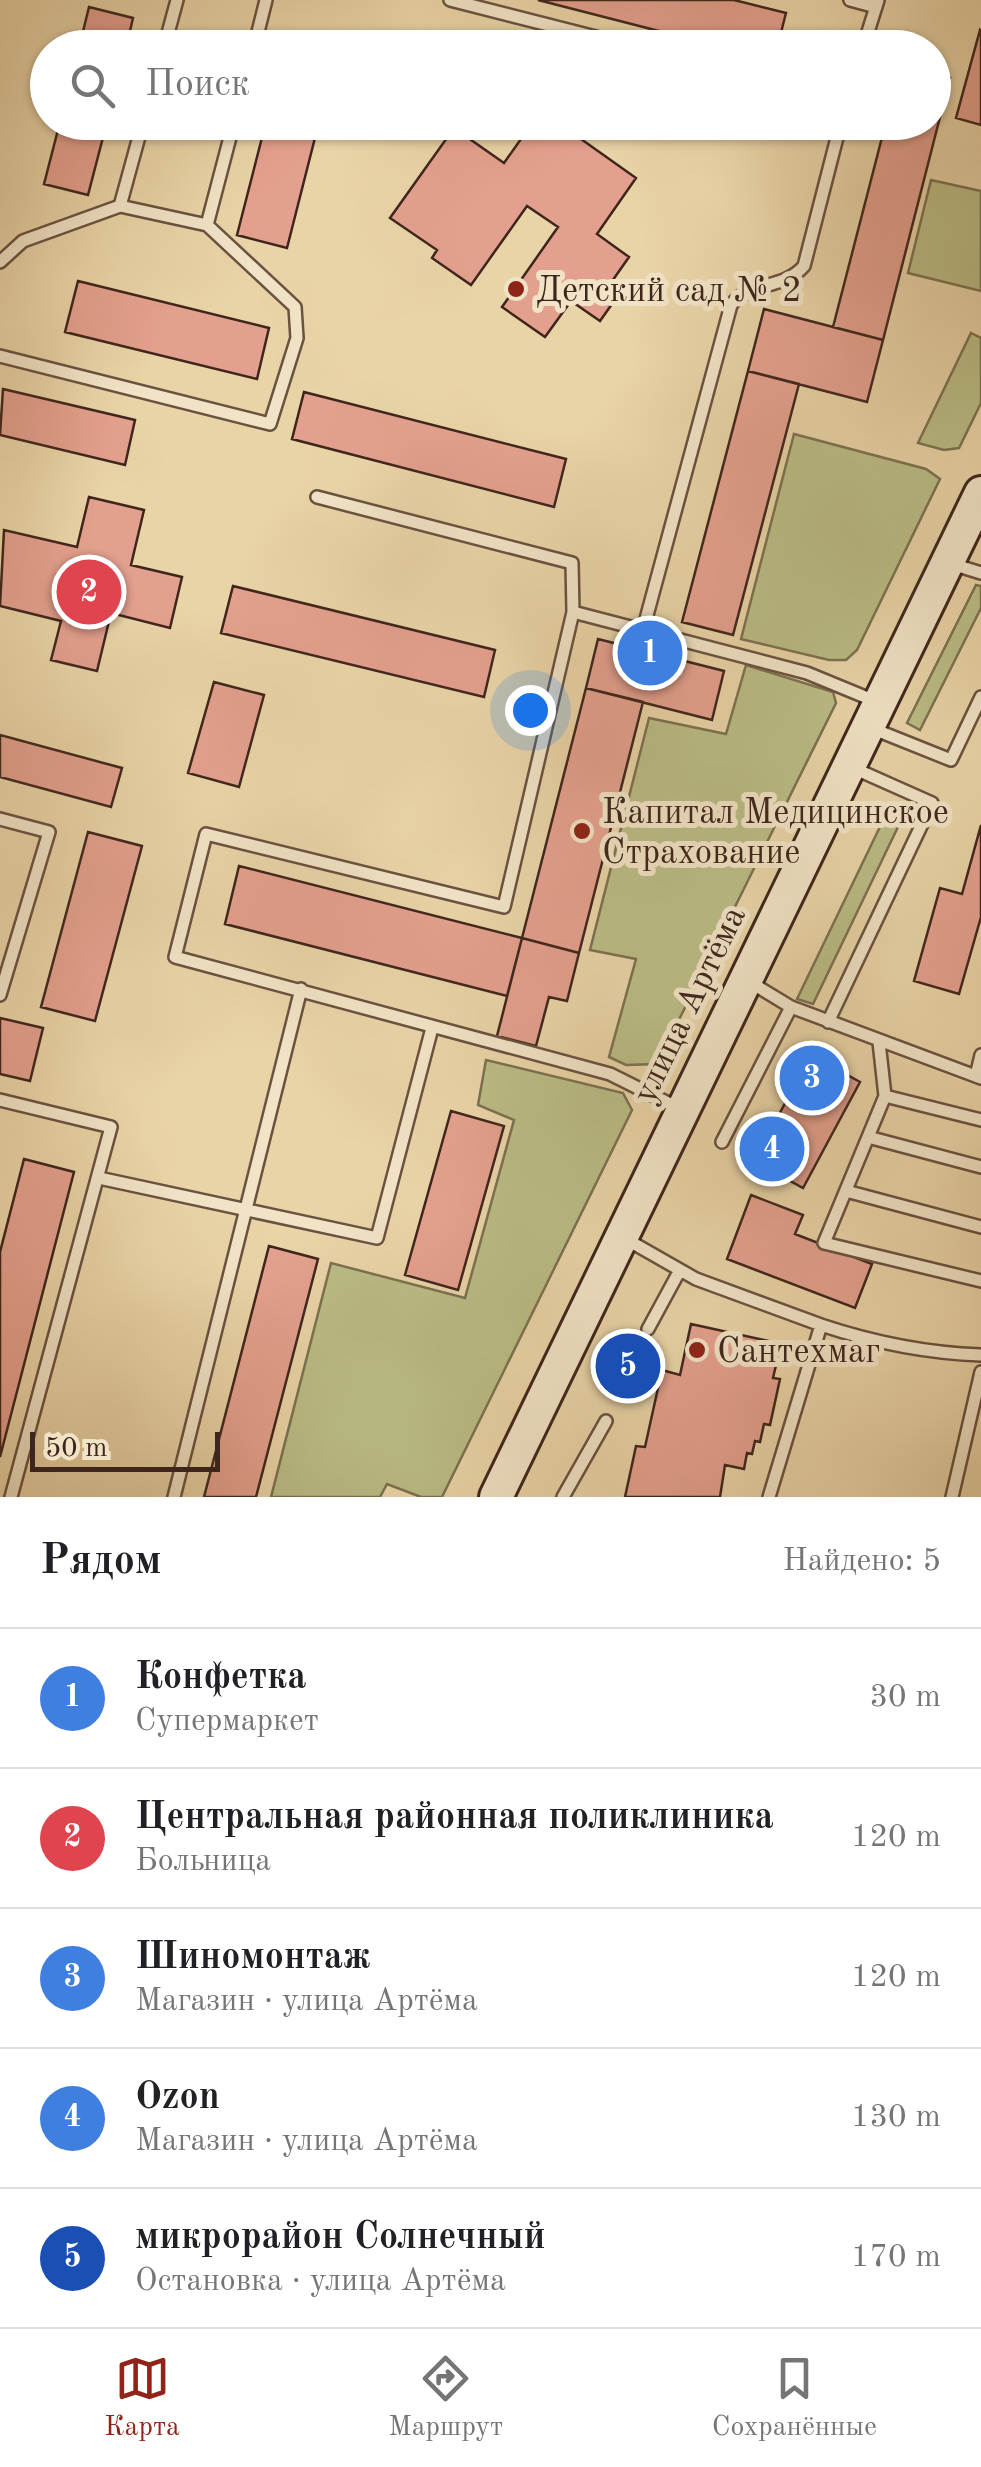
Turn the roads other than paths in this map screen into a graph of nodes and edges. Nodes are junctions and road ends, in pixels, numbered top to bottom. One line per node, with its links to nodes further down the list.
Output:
1 (176, 0): 7 (lane)
2 (266, 0): 8 (lane)
3 (450, 0): 5 (lane)
4 (850, 0): 6 (lane)
5 (464, 2): 9 (lane)
6 (877, 3): 10 (lane)
7 (168, 30)
8 (258, 30)
9 (571, 30)
10 (869, 30)
11 (138, 140): 14 (lane)
12 (229, 140): 15 (lane)
13 (836, 140): 23 (lane)
14 (120, 206): 15 (lane); 16 (lane)
15 (207, 226): 17 (lane)
16 (0, 262)
17 (0, 356)
18 (317, 497): 22 (lane)
19 (980, 497): 20 (main road, улица Артёма)
20 (946, 562): 21 (lane); 25 (main road, улица Артёма)
21 (981, 573)
22 (573, 612): 23 (lane); 29 (lane)
23 (643, 630): 25 (lane)
24 (981, 698): 25 (lane)
25 (873, 714): 26 (main road, улица Артёма)
26 (849, 766): 28 (main road, улица Артёма); 32 (lane)
27 (0, 819): 30 (lane)
28 (744, 978): 31 (lane); 39 (main road, улица Артёма)
29 (301, 989): 33 (lane); 46 (lane)
30 (0, 995)
31 (791, 1007): 32 (lane); 42 (lane)
32 (828, 1022): 34 (lane)
33 (432, 1028): 39 (lane); 46 (lane)
34 (879, 1042): 36 (lane); 37 (lane)
35 (981, 1055): 36 (lane)
36 (978, 1077)
37 (886, 1096): 40 (lane); 41 (lane)
38 (0, 1100): 44 (lane)
39 (680, 1109): 48 (main road, улица Артёма)
40 (981, 1120)
41 (868, 1138): 43 (lane); 45 (lane)
42 (722, 1142)
43 (981, 1167)
44 (99, 1178): 46 (lane); 56 (lane)
45 (846, 1191): 47 (lane); 50 (lane)
46 (245, 1210): 57 (lane)
47 (981, 1227)
48 (622, 1237): 49 (lane); 58 (main road, улица Артёма)
49 (680, 1270): 51 (lane); 52 (lane)
50 (981, 1282)
51 (821, 1326): 53 (lane); 60 (lane)
52 (648, 1329)
53 (981, 1355)
54 (981, 1372): 61 (lane)
55 (606, 1421): 59 (lane)
56 (12, 1497)
57 (174, 1497)
58 (496, 1497)
59 (562, 1497)
60 (769, 1497)
61 (952, 1497)

